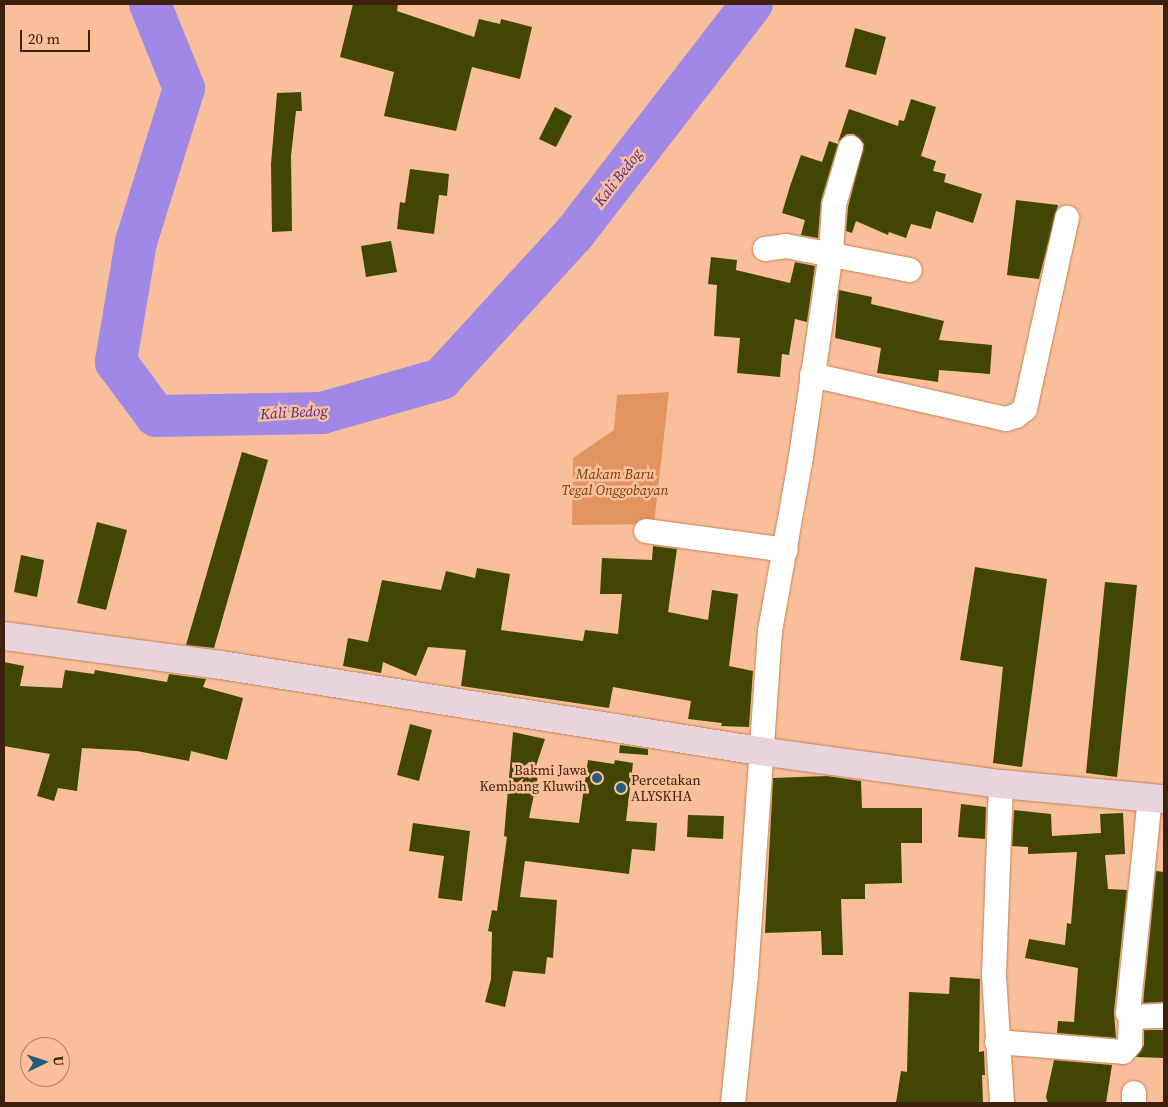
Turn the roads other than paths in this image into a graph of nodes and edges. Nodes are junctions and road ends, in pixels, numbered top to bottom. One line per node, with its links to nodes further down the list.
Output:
1 (851, 147): 4 (street)
2 (1067, 218): 6 (street)
3 (765, 249): 4 (street)
4 (831, 253): 5 (street); 6 (street)
5 (910, 270)
6 (812, 375): 8 (street)
7 (646, 531): 8 (street)
8 (786, 550): 10 (street)
9 (4, 636): 10 (street)
10 (759, 751): 11 (street); 16 (street)
11 (1001, 784): 12 (street); 15 (street)
12 (1157, 798): 14 (street)
13 (1164, 1016): 14 (street)
14 (1132, 1017): 15 (street)
15 (998, 1042): 17 (street)
16 (733, 1103)
17 (1002, 1103)

